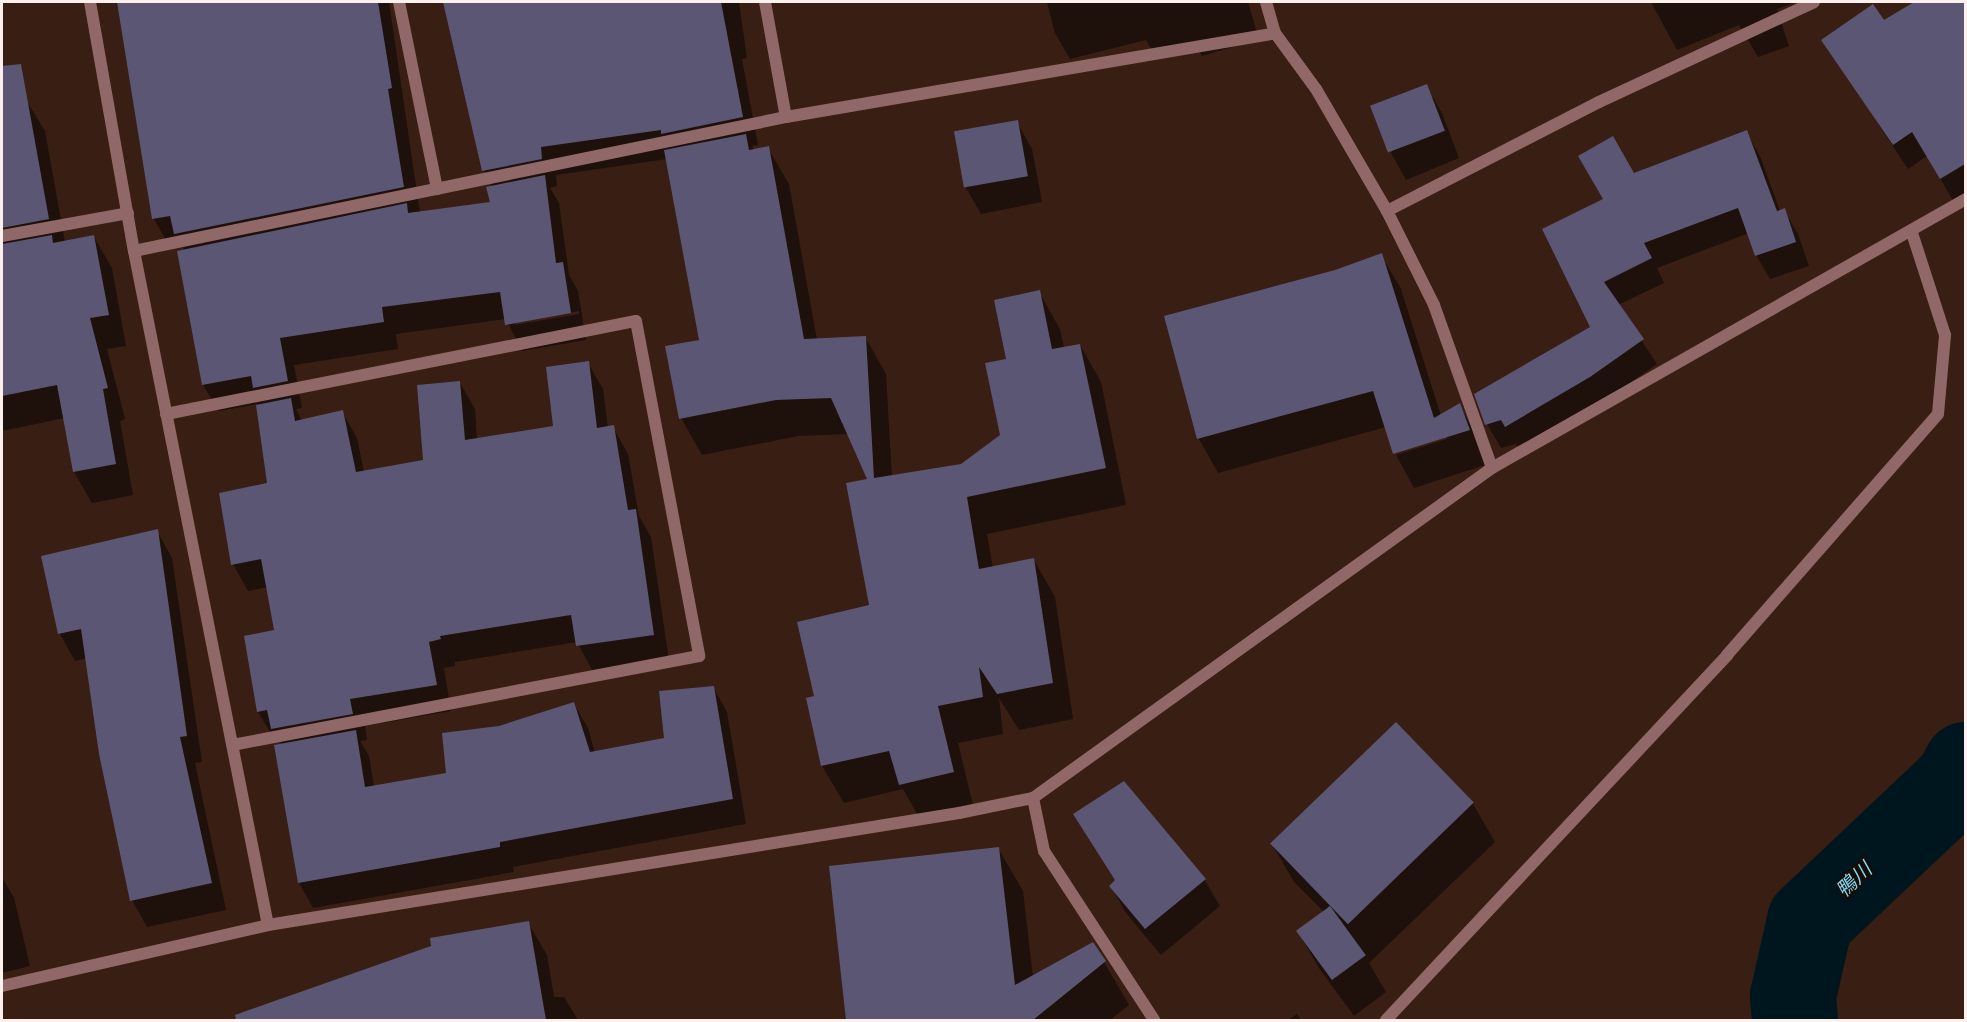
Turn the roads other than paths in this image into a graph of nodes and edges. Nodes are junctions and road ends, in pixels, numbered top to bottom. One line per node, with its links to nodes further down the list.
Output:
1 (90, 2): 11 (street)
2 (399, 2): 8 (street)
3 (765, 2): 7 (street)
4 (1266, 2): 6 (street)
5 (1814, 2): 10 (street)
6 (1275, 33): 7 (street); 10 (street)
7 (786, 117): 8 (street)
8 (437, 189): 14 (street)
9 (1965, 199): 12 (street)
10 (1388, 211): 16 (street)
11 (128, 213): 13 (street); 14 (street)
12 (1911, 230): 16 (street); 22 (street)
13 (2, 236)
14 (134, 251): 15 (street)
15 (166, 414): 17 (street); 17 (street)
16 (1492, 468): 18 (street)
17 (232, 745): 19 (street)
18 (1033, 798): 19 (street); 21 (street)
19 (268, 925): 20 (street)
20 (2, 986)
21 (1154, 1020)
22 (1386, 1020)

